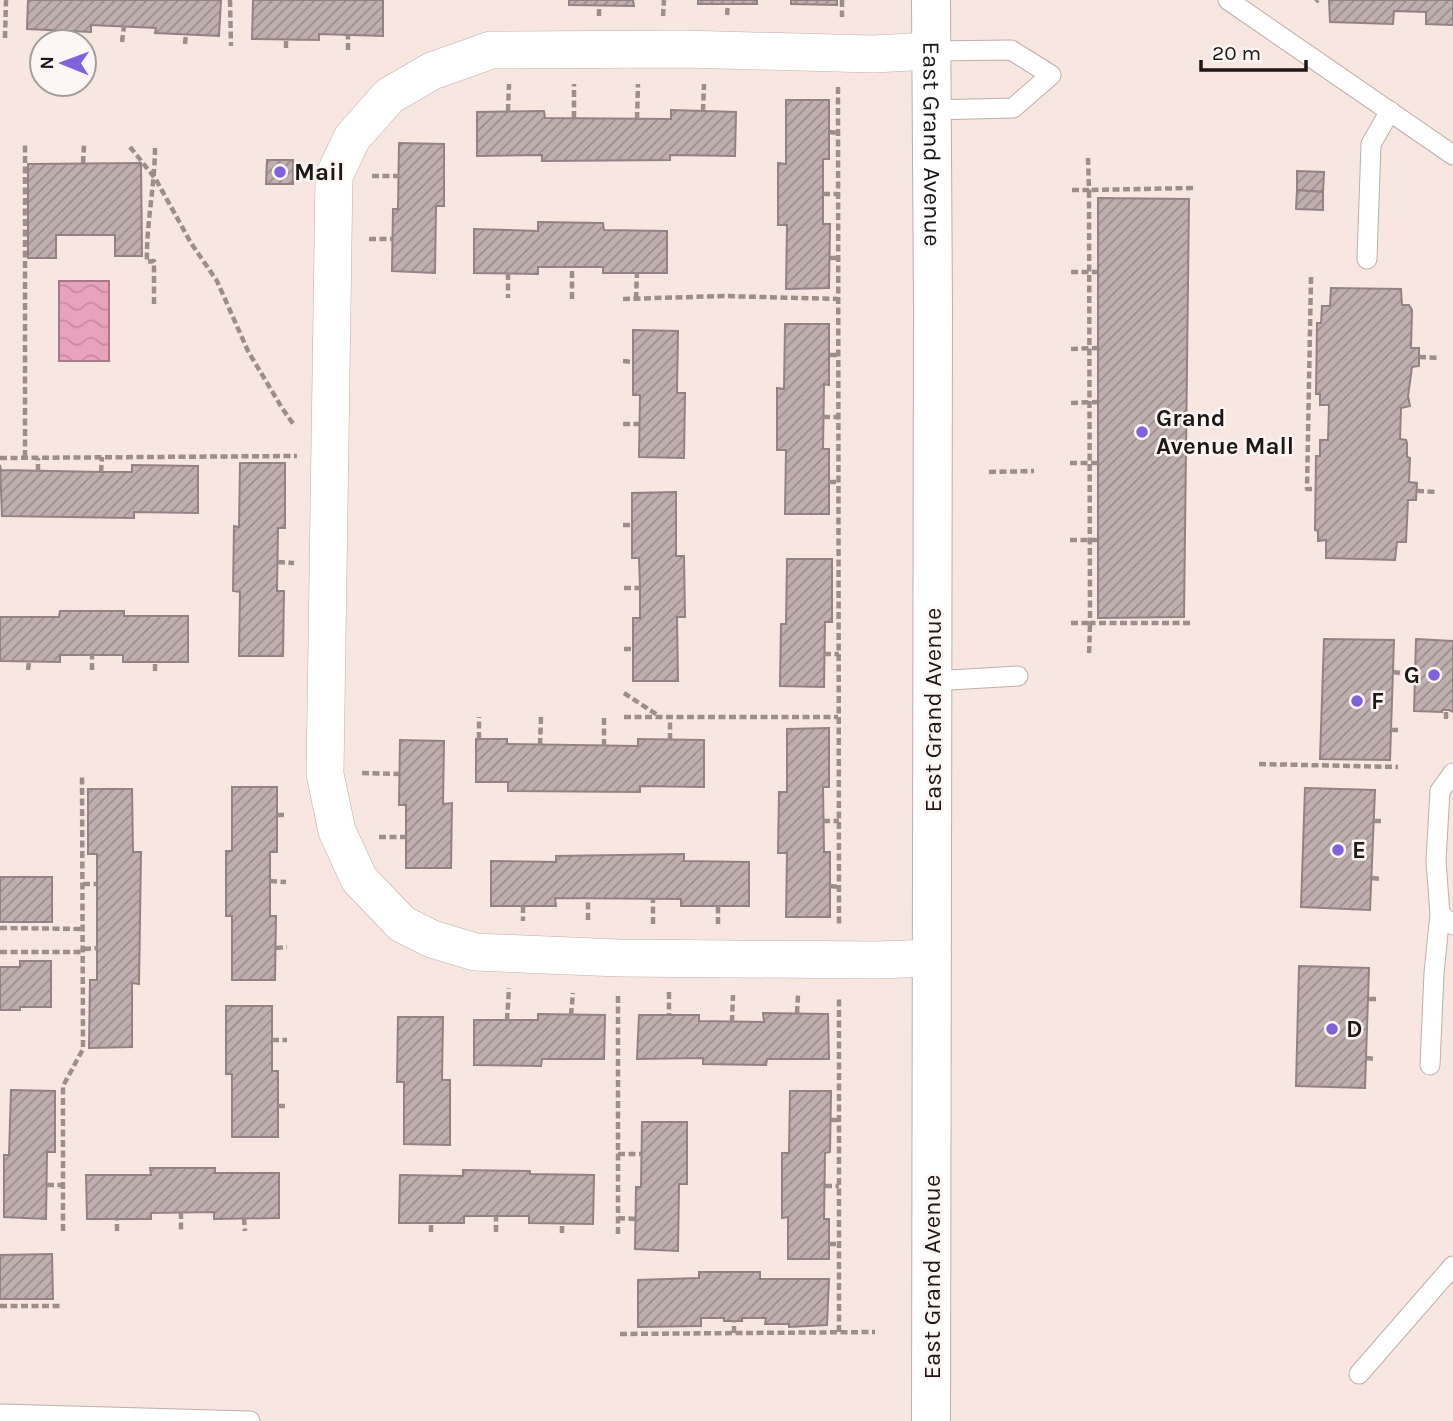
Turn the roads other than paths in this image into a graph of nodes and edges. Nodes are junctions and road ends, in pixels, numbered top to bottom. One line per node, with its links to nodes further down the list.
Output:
1 (931, 0): 3 (street, East Grand Avenue)
2 (1228, 0): 5 (lane)
3 (931, 51): 4 (street, East Grand Avenue); 4 (lane); 12 (street)
4 (932, 110): 9 (street, East Grand Avenue)
5 (1390, 111): 6 (lane); 7 (lane)
6 (1453, 155)
7 (1367, 259)
8 (1018, 676): 9 (lane)
9 (933, 681): 12 (street, East Grand Avenue)
10 (1453, 773): 11 (lane)
11 (1446, 920): 13 (lane)
12 (932, 958): 18 (street, East Grand Avenue)
13 (1430, 1066)
14 (1453, 1266): 15 (lane)
15 (1359, 1374)
16 (0, 1414): 17 (lane)
17 (250, 1421)
18 (931, 1421)

